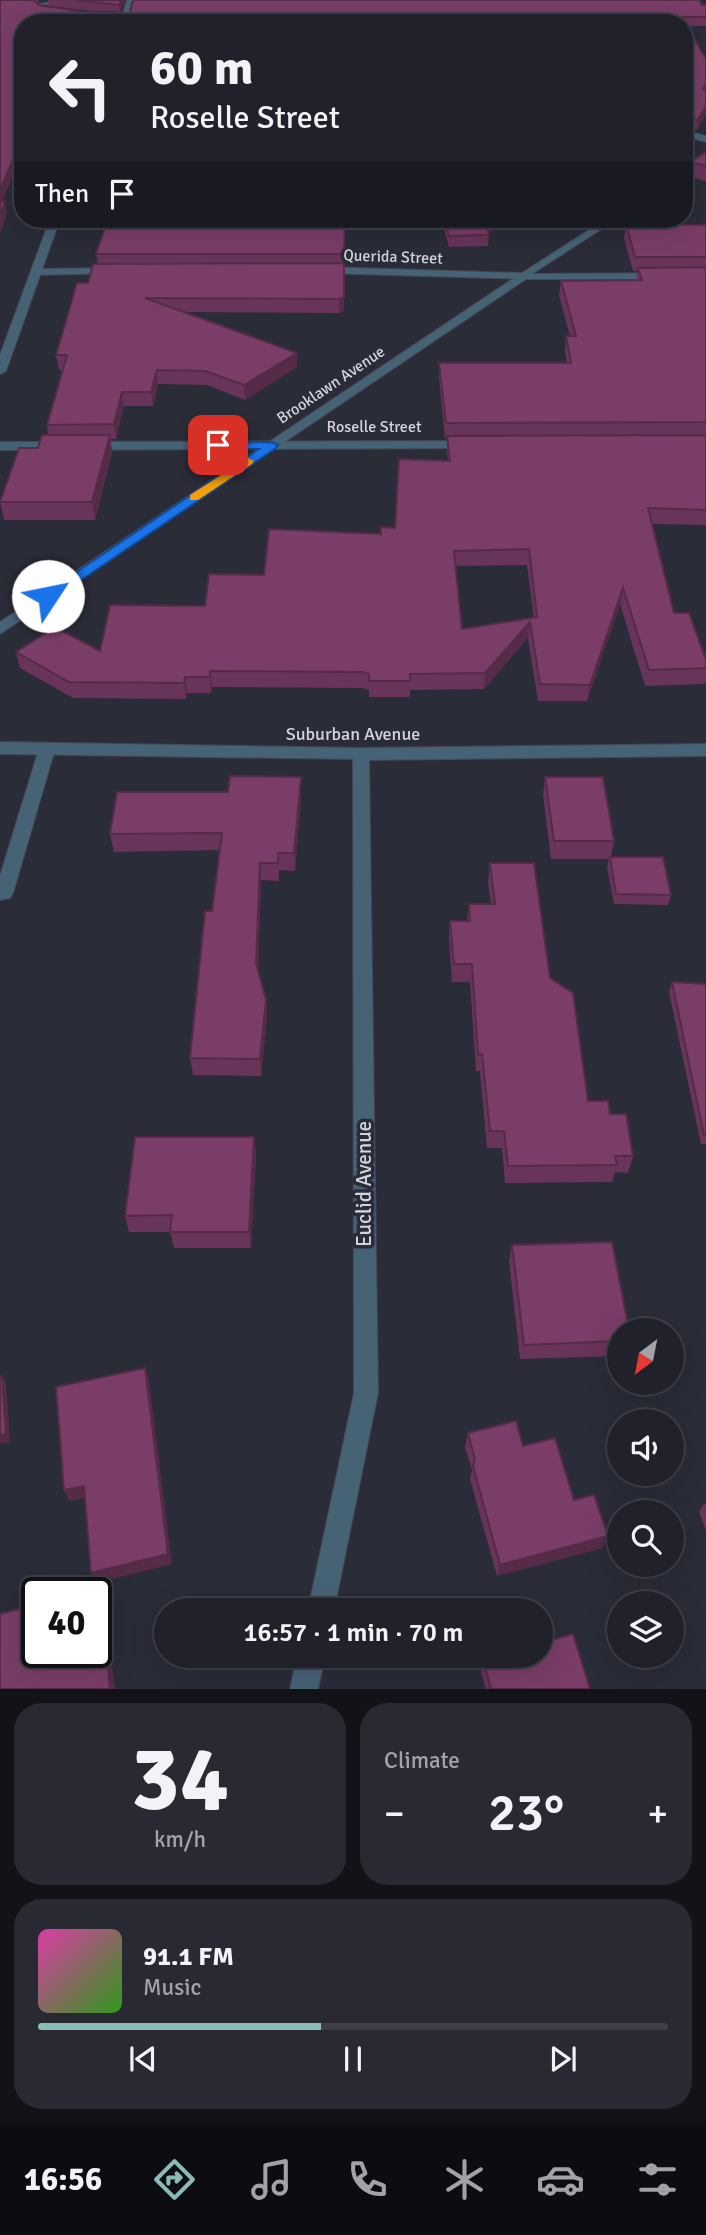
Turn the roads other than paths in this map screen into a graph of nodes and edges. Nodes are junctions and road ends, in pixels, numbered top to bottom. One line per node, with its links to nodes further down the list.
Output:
1 (44, 2): 3 (street); 5 (street)
2 (130, 3): 4 (street)
3 (55, 4)
4 (118, 6)
5 (62, 13)
6 (52, 228): 10 (street)
7 (598, 228): 11 (street, Brooklawn Avenue)
8 (306, 270): 11 (street, Querida Street)
9 (131, 271): 10 (street)
10 (36, 272): 13 (street)
11 (524, 276): 12 (street, Querida Street); 15 (street, Brooklawn Avenue)
12 (706, 276)
13 (0, 371)
14 (489, 444): 15 (street, Roselle Street)
15 (272, 445): 16 (street, Roselle Street); 17 (street, Brooklawn Avenue)
16 (0, 446)
17 (0, 628)
18 (0, 748): 19 (street, Suburban Avenue)
19 (47, 749): 21 (street, Suburban Avenue); 22 (street)
20 (706, 750): 21 (street, Suburban Avenue)
21 (361, 754): 23 (street, Euclid Avenue)
22 (0, 893)
23 (324, 1598)
24 (308, 1668): 25 (street)
25 (304, 1689)

